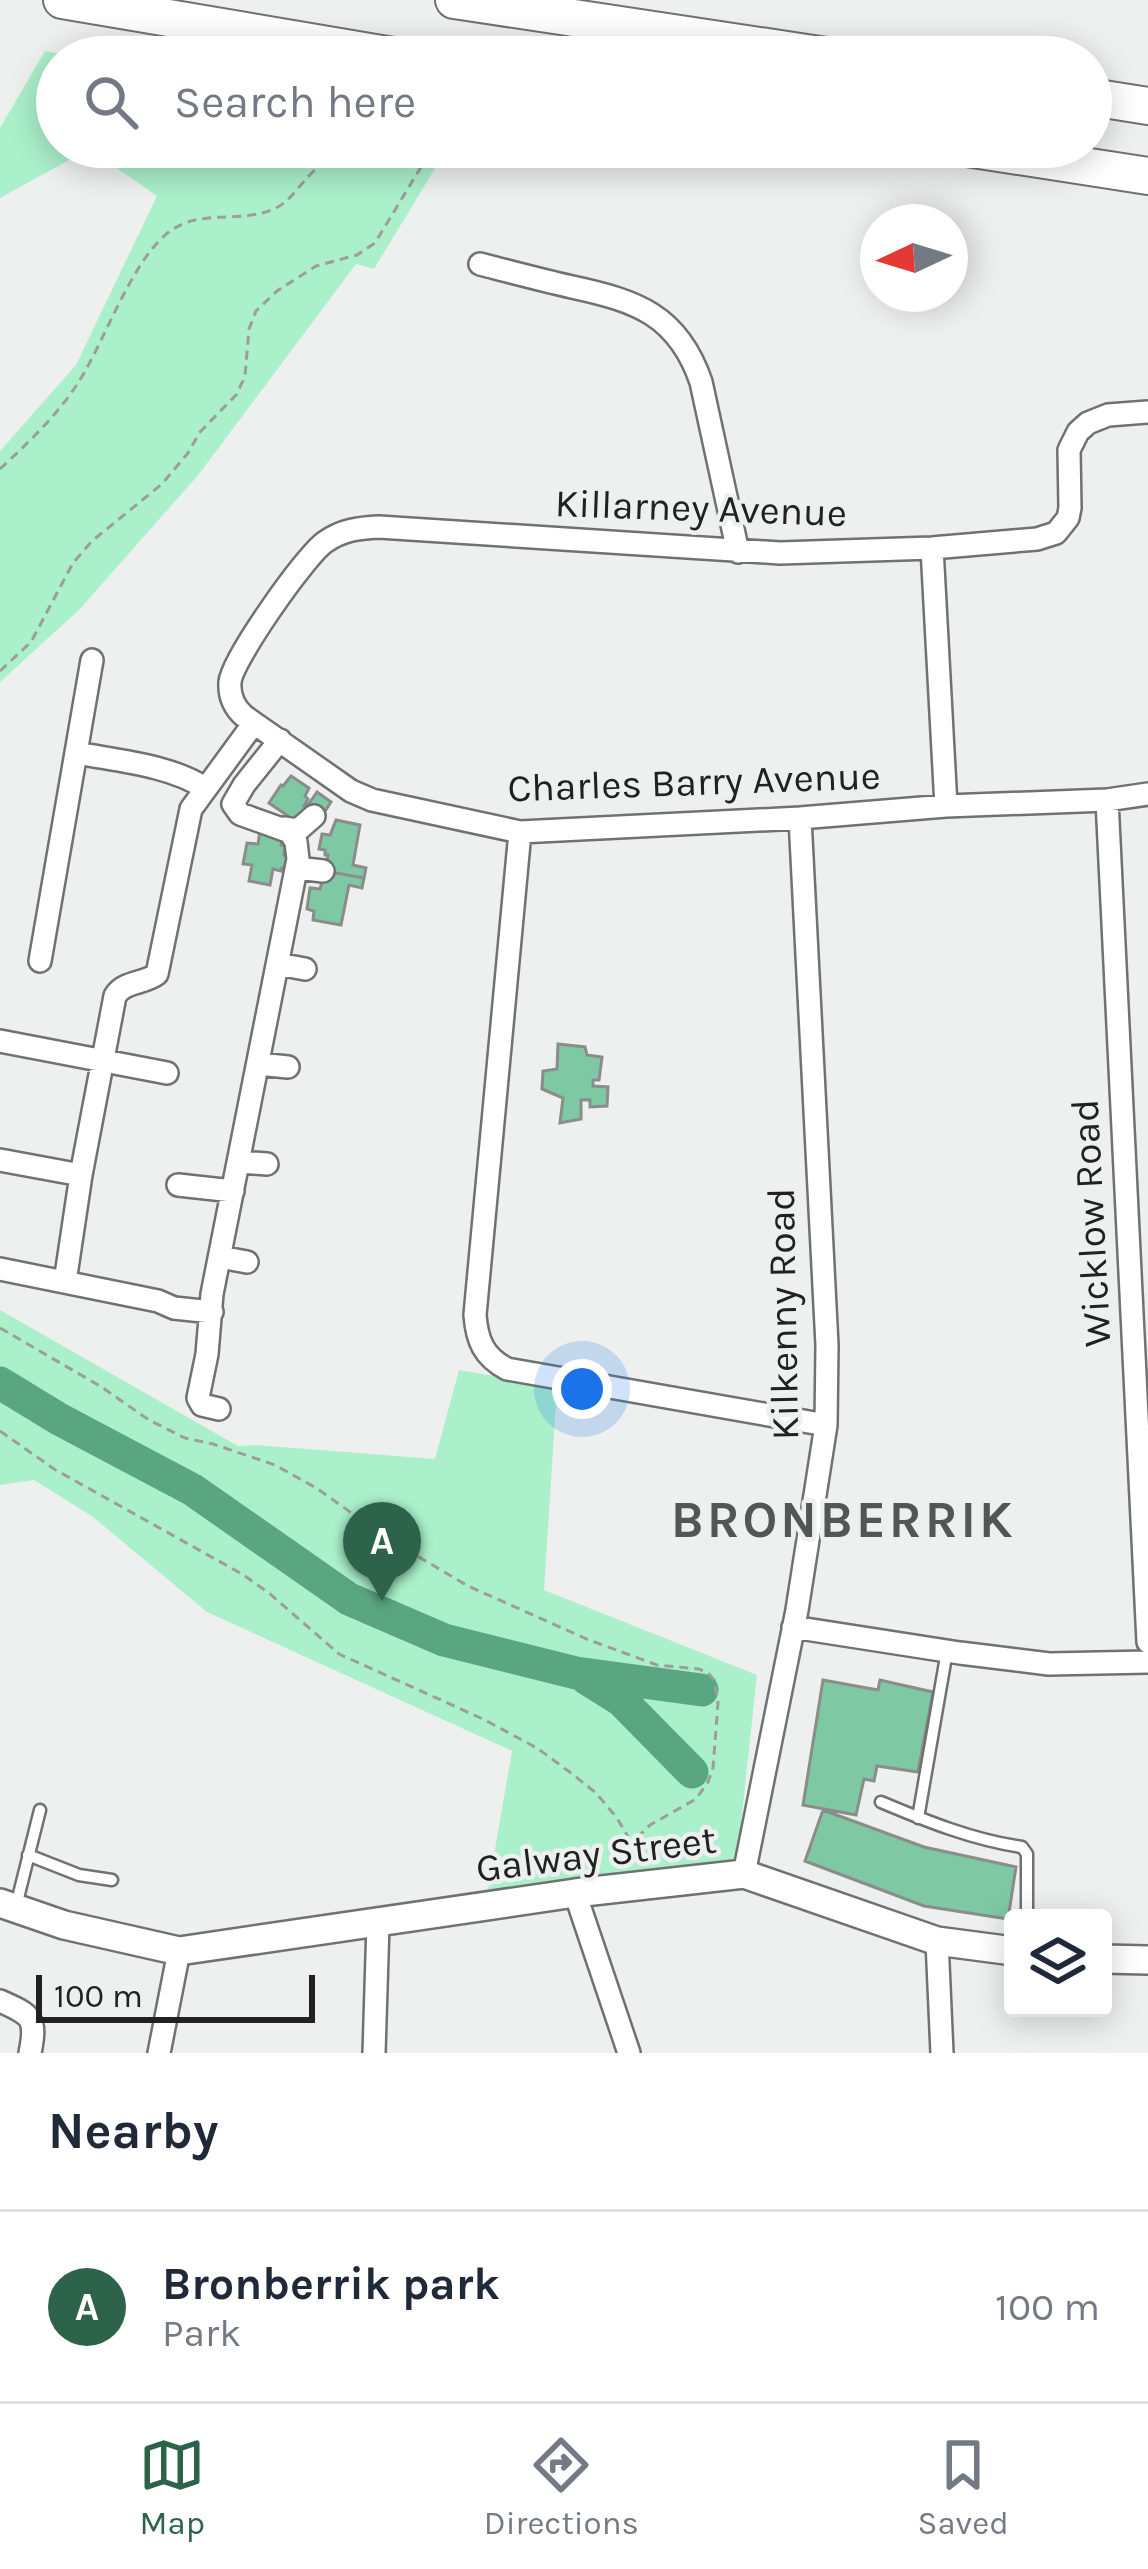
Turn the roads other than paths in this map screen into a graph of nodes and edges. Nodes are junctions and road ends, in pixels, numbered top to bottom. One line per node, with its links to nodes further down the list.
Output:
1 (62, 0): 3 (highway)
2 (454, 0): 4 (highway)
3 (269, 36)
4 (693, 36)
5 (1112, 100): 6 (highway)
6 (1148, 106)
7 (1096, 168): 8 (highway)
8 (1148, 176)
9 (480, 264): 12 (street)
10 (1148, 412): 11 (street, Killarney Avenue)
11 (932, 548): 12 (street, Killarney Avenue); 20 (street)
12 (738, 552): 14 (street, Killarney Avenue)
13 (92, 660): 16 (street)
14 (254, 723): 15 (street, Charles Barry Avenue); 18 (street)
15 (280, 740): 18 (street); 24 (street, Charles Barry Avenue)
16 (77, 753): 18 (street); 27 (street)
17 (1148, 794): 19 (street, Charles Barry Avenue)
18 (214, 799): 23 (street); 31 (street)
19 (1107, 800): 20 (street, Charles Barry Avenue); 48 (street, Wicklow Road)
20 (946, 806): 22 (street, Charles Barry Avenue)
21 (314, 816): 23 (street)
22 (800, 818): 24 (street, Charles Barry Avenue); 46 (street, Kilkenny Road)
23 (284, 828): 25 (street)
24 (520, 832): 46 (street)
25 (297, 868): 26 (street); 28 (street)
26 (323, 871)
27 (40, 961)
28 (278, 964): 29 (street); 34 (street)
29 (305, 969)
30 (0, 1041): 31 (street)
31 (102, 1060): 33 (street); 37 (street)
32 (288, 1067): 34 (street)
33 (166, 1073)
34 (249, 1077): 38 (street)
35 (0, 1160): 37 (street)
36 (267, 1164): 38 (street)
37 (81, 1175): 43 (street)
38 (232, 1175): 39 (street); 40 (street)
39 (178, 1185)
40 (220, 1257): 41 (street); 44 (street)
41 (247, 1262)
42 (0, 1270): 43 (street)
43 (65, 1282): 44 (street)
44 (206, 1300): 45 (street)
45 (219, 1409)
46 (826, 1425): 47 (street, Kilkenny Road)
47 (793, 1627): 49 (street); 55 (street, Kilkenny Road)
48 (1148, 1642)
49 (947, 1651): 50 (street); 53 (lane)
50 (1148, 1662)
51 (881, 1802): 53 (lane)
52 (40, 1810): 54 (lane)
53 (918, 1818): 59 (lane)
54 (28, 1855): 56 (lane); 58 (lane)
55 (744, 1874): 57 (street, Galway Street); 61 (street, Galway Street)
56 (112, 1880)
57 (575, 1894): 60 (street, Galway Street); 70 (street)
58 (8, 1906): 62 (street)
59 (1027, 1909)
60 (378, 1924): 62 (street, Galway Street); 69 (street)
61 (937, 1941): 63 (street, Galway Street); 71 (street)
62 (179, 1951): 68 (street)
63 (1004, 1951)
64 (1112, 1958): 65 (street)
65 (1148, 1960)
66 (0, 2001): 67 (street)
67 (30, 2053)
68 (159, 2053)
69 (374, 2053)
70 (629, 2053)
71 (942, 2053)

